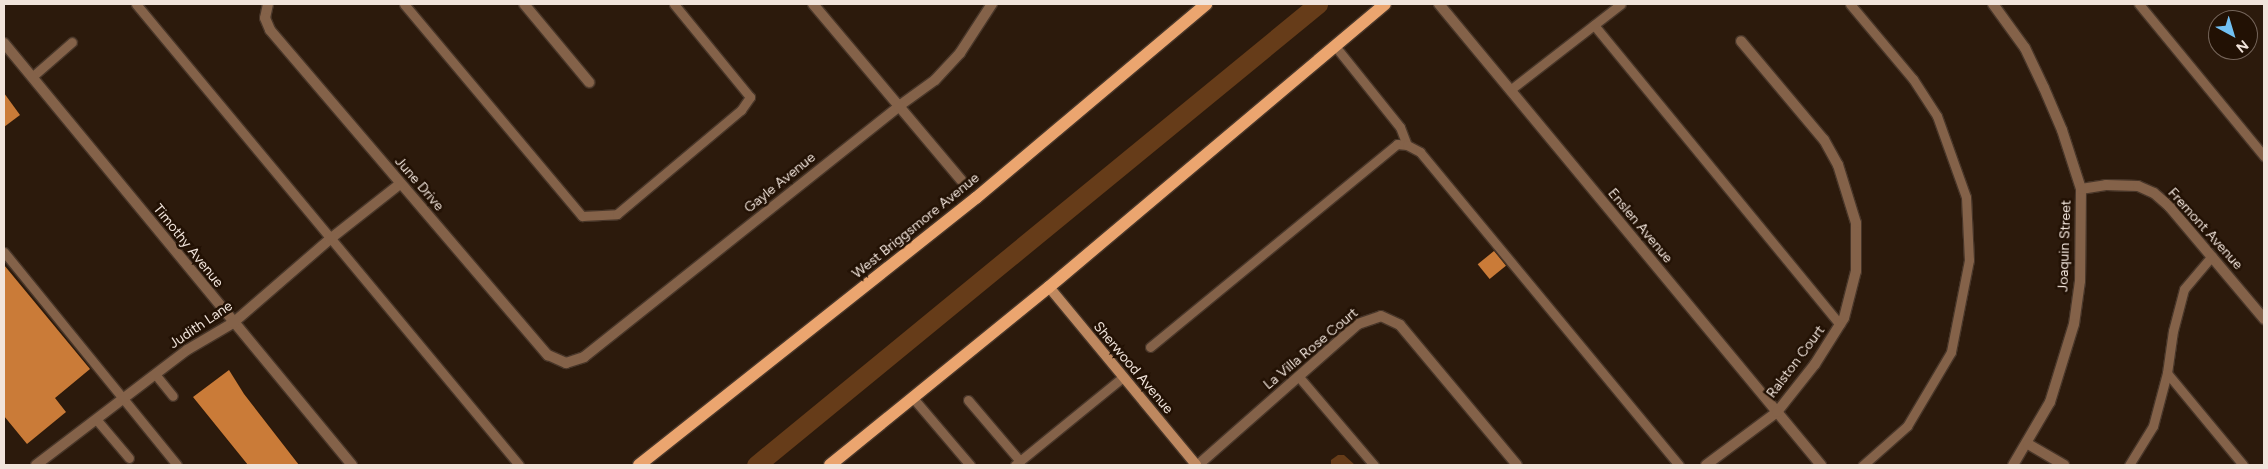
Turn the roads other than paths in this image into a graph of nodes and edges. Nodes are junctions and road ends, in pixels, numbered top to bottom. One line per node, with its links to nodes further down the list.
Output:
1 (136, 4): 29 (lane)
2 (404, 4): 4 (lane)
3 (524, 4): 21 (street)
4 (674, 4)
5 (813, 4): 23 (street)
6 (992, 4): 23 (street, Gayle Avenue)
7 (1206, 4): 55 (main road, West Briggsmore Avenue)
8 (1385, 4): 19 (main road)
9 (1439, 4): 22 (street, Enslen Avenue)
10 (1621, 4): 15 (lane)
11 (1850, 4): 64 (lane)
12 (1993, 4): 28 (street, Joaquin Street)
13 (2139, 4): 25 (lane)
14 (266, 8): 27 (street, June Drive)
15 (1594, 25): 22 (lane); 35 (lane)
16 (1741, 41): 35 (street, Ralston Court)
17 (72, 42): 20 (lane)
18 (4, 43): 20 (street, Timothy Avenue)
19 (1335, 46): 24 (lane); 32 (main road)
20 (32, 77): 34 (street, Timothy Avenue)
21 (590, 82)
22 (1510, 90): 46 (street, Enslen Avenue)
23 (899, 106): 26 (street); 37 (street, Gayle Avenue)
24 (1407, 145): 36 (lane); 61 (lane)
25 (2264, 156)
26 (961, 180)
27 (400, 184): 29 (street, Judith Lane); 37 (street, June Drive)
28 (2080, 190): 31 (street, Fremont Avenue); 48 (street, Joaquin Street)
29 (330, 239): 34 (street, Judith Lane); 54 (lane)
30 (4, 252): 43 (lane)
31 (2212, 256): 33 (street, Fremont Avenue); 38 (lane)
32 (1049, 287): 40 (street, Sherwood Avenue); 44 (main road)
33 (2264, 319)
34 (233, 322): 39 (street, Judith Lane); 53 (street, Timothy Avenue)
35 (1840, 324): 46 (street, Ralston Court)
36 (1150, 347)
37 (566, 363)
38 (2167, 373): 67 (lane); 68 (lane)
39 (155, 374): 42 (lane); 43 (street, Judith Lane)
40 (1124, 377): 50 (lane); 58 (street, Sherwood Avenue)
41 (1299, 377): 58 (street, La Villa Rose Court); 59 (lane); 60 (street, La Villa Rose Court)
42 (173, 396)
43 (124, 398): 47 (street, Judith Lane); 52 (lane)
44 (913, 398): 56 (main road); 57 (lane)
45 (968, 400): 50 (lane)
46 (1776, 412): 62 (street, Ralston Court); 63 (street, Enslen Avenue)
47 (96, 419): 49 (lane); 51 (street, Judith Lane)
48 (2028, 444): 65 (street, Joaquin Street); 66 (street)
49 (129, 458)
50 (1017, 463)
51 (36, 465)
52 (177, 465)
53 (352, 465)
54 (519, 465)
55 (639, 465)
56 (830, 465)
57 (970, 465)
58 (1197, 465)
59 (1374, 465)
60 (1517, 465)
61 (1679, 465)
62 (1706, 465)
63 (1821, 465)
64 (1863, 465)
65 (2013, 465)
66 (2064, 465)
67 (2129, 465)
68 (2243, 465)

